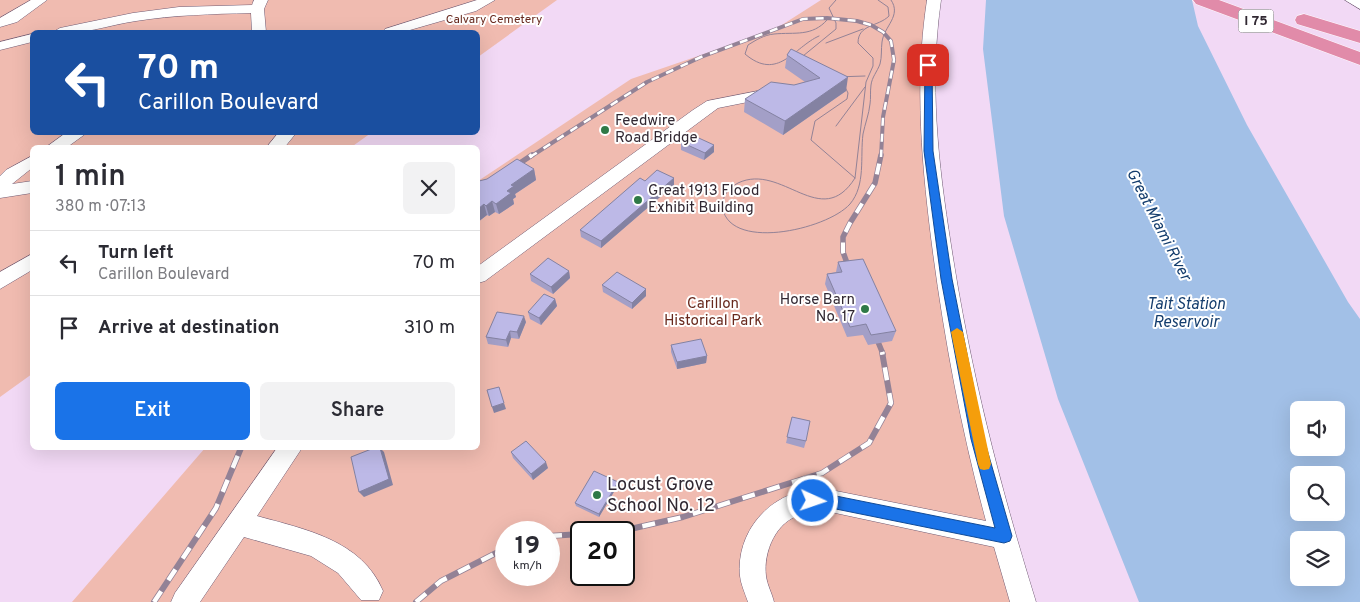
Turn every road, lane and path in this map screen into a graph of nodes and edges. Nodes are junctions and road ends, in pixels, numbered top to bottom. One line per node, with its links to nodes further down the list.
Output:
1 (40, 0): 9 (street)
2 (488, 0): 12 (street)
3 (934, 0): 35 (street)
4 (1202, 0): 13 (highway, I 75)
5 (1233, 0): 13 (highway, I 75)
6 (1352, 0): 8 (street)
7 (259, 4): 10 (street); 11 (street)
8 (1360, 5)
9 (4, 18): 14 (street)
10 (71, 30)
11 (259, 30)
12 (397, 30)
13 (1308, 30): 15 (highway); 18 (highway, I 75); 19 (highway, I 75)
14 (0, 34)
15 (1360, 37)
16 (30, 38): 17 (street)
17 (0, 46)
18 (1360, 46)
19 (1360, 59)
20 (758, 96): 31 (street)
21 (75, 135): 23 (street)
22 (286, 135): 24 (street)
23 (58, 145)
24 (277, 145)
25 (30, 162): 26 (street)
26 (6, 171): 27 (street)
27 (0, 187)
28 (30, 188): 29 (street)
29 (0, 192)
30 (30, 262): 32 (street)
31 (480, 275)
32 (0, 282)
33 (289, 450): 34 (street)
34 (238, 523): 36 (street); 37 (street)
35 (1004, 536): 38 (street); 39 (street)
36 (370, 591)
37 (184, 602)
38 (761, 602)
39 (1023, 602)

